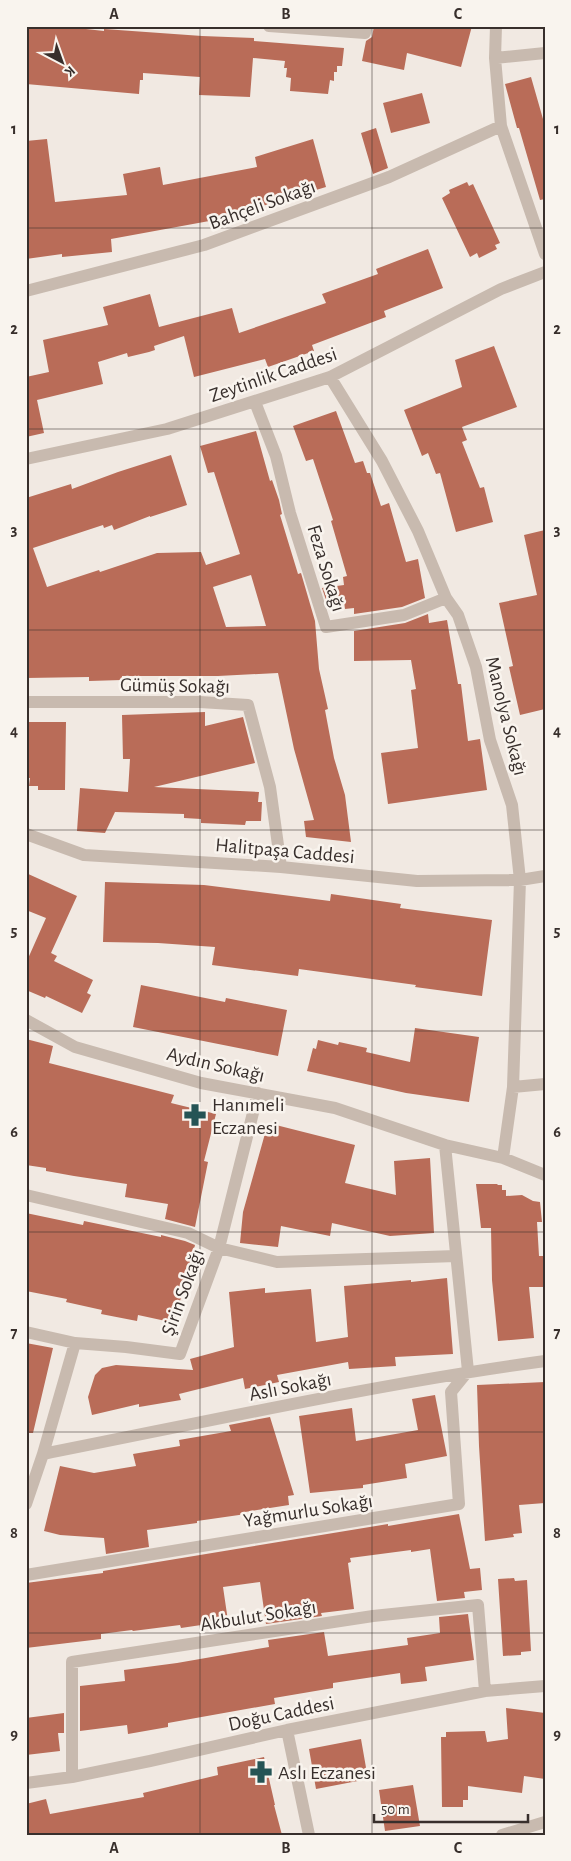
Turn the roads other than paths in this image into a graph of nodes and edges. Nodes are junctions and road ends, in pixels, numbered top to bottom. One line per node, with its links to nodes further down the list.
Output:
1 (269, 26): 2 (street)
2 (366, 26)
3 (496, 26): 5 (street)
4 (545, 53): 5 (street)
5 (495, 58): 6 (street)
6 (501, 126): 7 (street); 9 (street, Bahçeli Sokağı)
7 (545, 254)
8 (545, 272): 10 (street, Zeytinlik Caddesi)
9 (26, 291)
10 (330, 377): 11 (street, Zeytinlik Caddesi); 13 (street, Manolya Sokağı)
11 (255, 402): 12 (street, Zeytinlik Caddesi); 13 (street, Feza Sokağı)
12 (26, 460)
13 (446, 598): 18 (street, Manolya Sokağı)
14 (26, 702): 16 (street, Gümüş Sokağı)
15 (26, 834): 16 (street, Halitpaşa Caddesi)
16 (281, 867): 18 (street, Halitpaşa Caddesi)
17 (545, 876): 18 (street, Halitpaşa Caddesi)
18 (520, 880): 21 (street, Manolya Sokağı)
19 (26, 1020): 22 (street, Aydın Sokağı)
20 (545, 1084): 21 (street)
21 (513, 1087): 24 (street, Manolya Sokağı)
22 (258, 1094): 23 (street, Aydın Sokağı); 27 (street, Şirin Sokağı)
23 (445, 1145): 24 (street, Aydın Sokağı); 28 (street)
24 (503, 1158): 25 (street, Aydın Sokağı)
25 (545, 1175)
26 (26, 1195): 27 (street)
27 (219, 1248): 28 (street); 30 (street, Şirin Sokağı)
28 (456, 1256): 32 (street)
29 (26, 1332): 30 (street, Şirin Sokağı)
30 (76, 1343): 33 (street)
31 (545, 1361): 32 (street, Aslı Sokağı)
32 (468, 1372): 33 (street, Aslı Sokağı); 35 (street, Yağmurlu Sokağı)
33 (43, 1454): 34 (street)
34 (26, 1504)
35 (26, 1575)
36 (545, 1686): 37 (street, Doğu Caddesi)
37 (485, 1691): 38 (street, Doğu Caddesi); 39 (street, Akbulut Sokağı)
38 (287, 1730): 39 (street, Doğu Caddesi); 43 (street)
39 (72, 1776): 40 (street, Doğu Caddesi)
40 (26, 1783)
41 (545, 1822): 42 (street)
42 (528, 1830): 44 (street)
43 (309, 1835)
44 (502, 1835)

